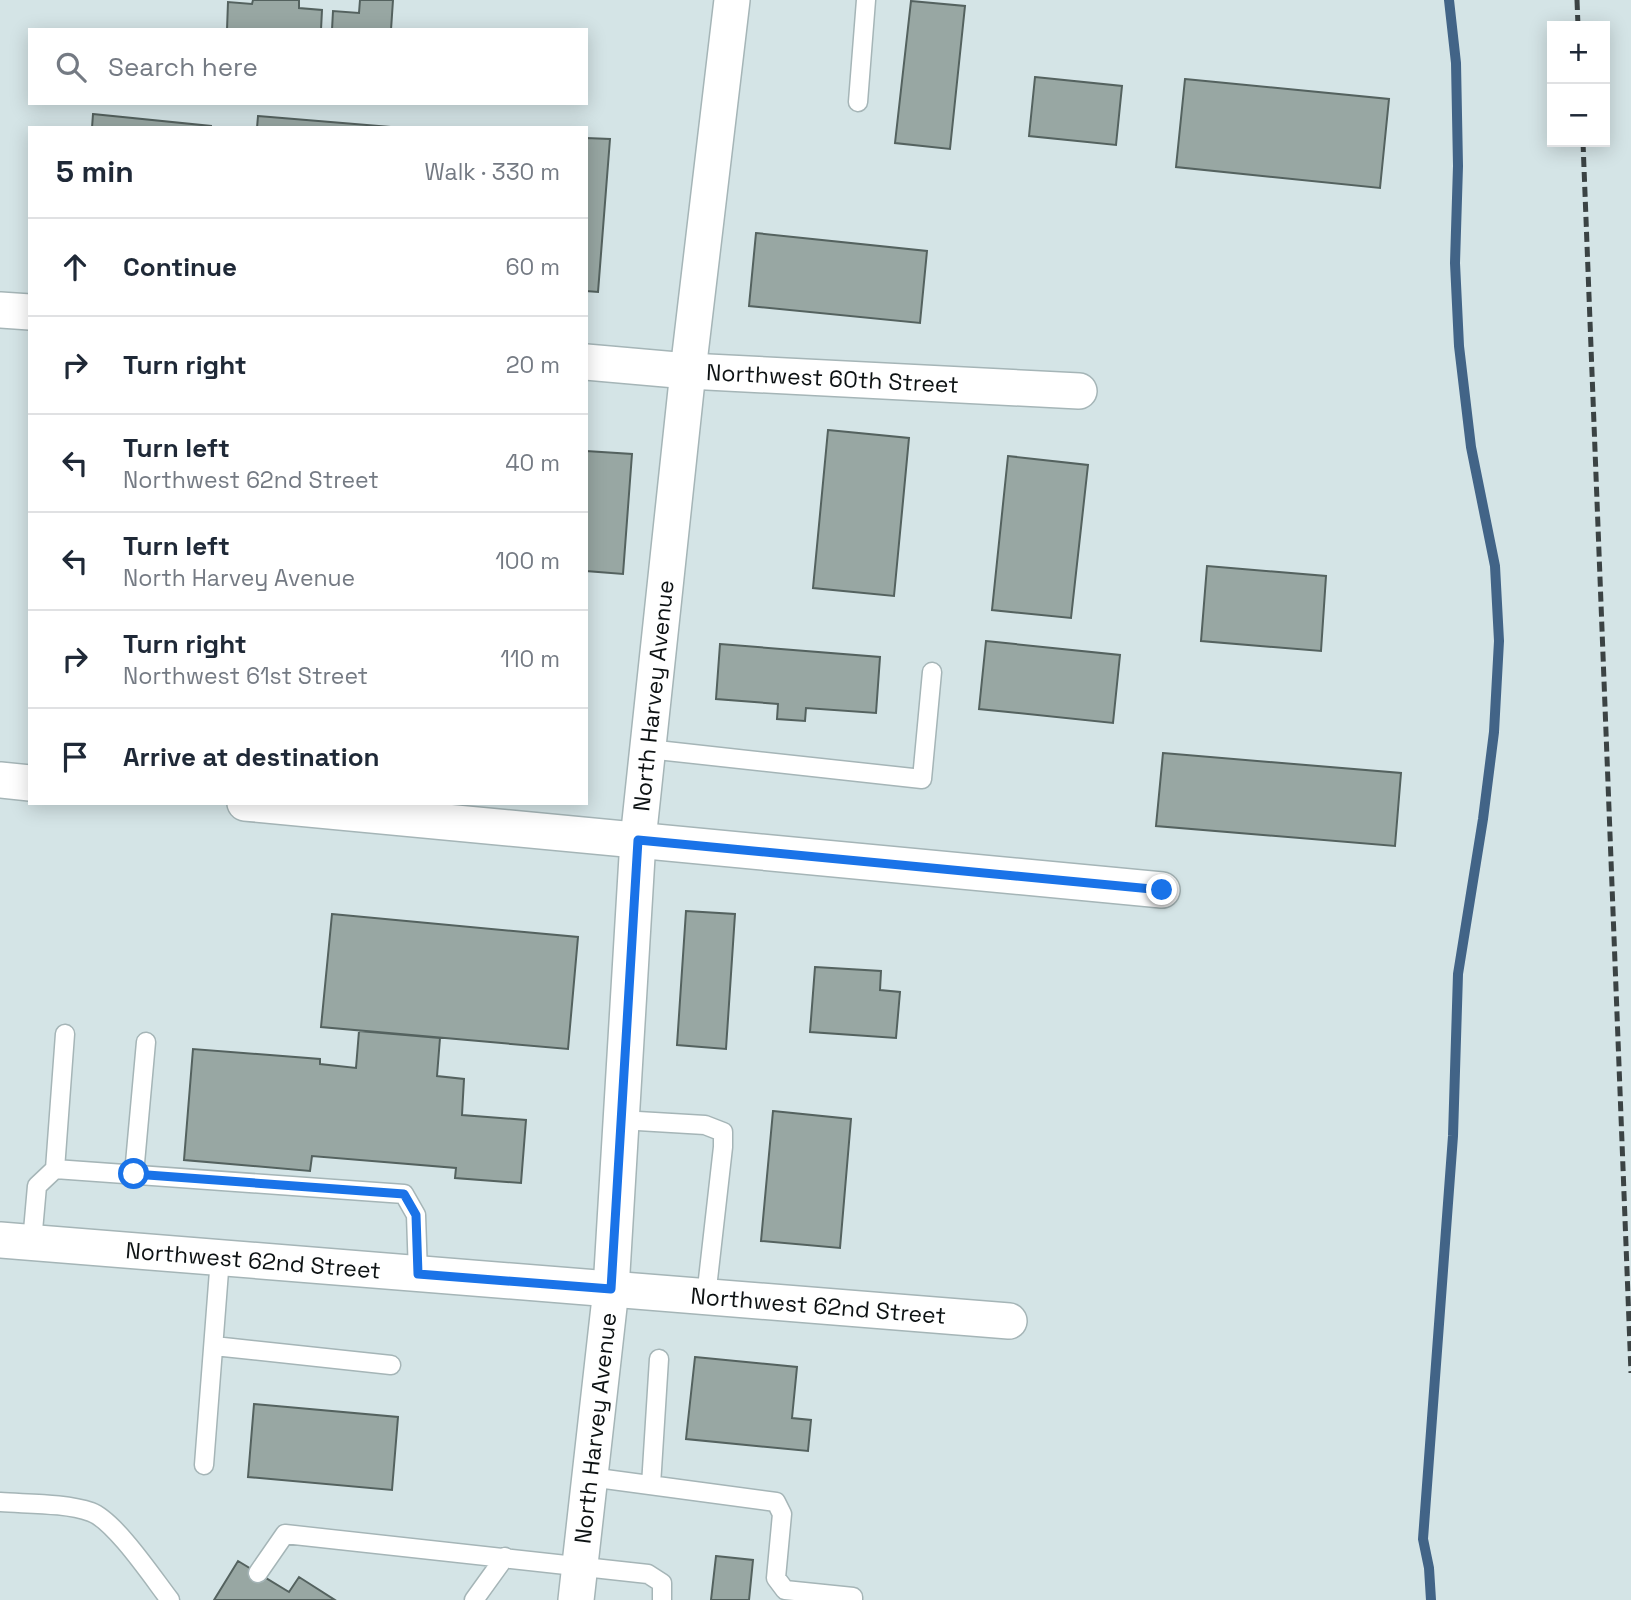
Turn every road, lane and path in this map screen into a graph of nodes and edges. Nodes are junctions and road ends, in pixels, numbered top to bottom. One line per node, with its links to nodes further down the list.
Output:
1 (732, 0): 7 (street, North Harvey Avenue)
2 (866, 0): 3 (lane)
3 (858, 103)
4 (0, 310): 5 (street)
5 (28, 312)
6 (588, 362): 7 (street, Northwest 60th Street)
7 (688, 371): 8 (street, Northwest 60th Street); 10 (street, North Harvey Avenue)
8 (1079, 391)
9 (932, 672): 10 (lane)
10 (648, 749): 14 (street, North Harvey Avenue)
11 (0, 780): 12 (street)
12 (28, 783)
13 (266, 805): 14 (street)
14 (638, 840): 15 (street); 18 (street, North Harvey Avenue)
15 (1162, 890)
16 (65, 1034): 19 (lane)
17 (146, 1042): 20 (lane)
18 (621, 1120): 24 (street, North Harvey Avenue); 25 (lane)
19 (55, 1168): 20 (lane); 21 (lane)
20 (134, 1174): 23 (lane)
21 (16, 1241): 22 (street, Northwest 62nd Street)
22 (220, 1258): 23 (street, Northwest 62nd Street); 27 (lane)
23 (418, 1274): 24 (street, Northwest 62nd Street)
24 (611, 1289): 25 (street, Northwest 62nd Street); 31 (street, North Harvey Avenue)
25 (706, 1297): 26 (street, Northwest 62nd Street)
26 (1009, 1321)
27 (214, 1346): 29 (lane); 30 (lane)
28 (659, 1359): 32 (lane)
29 (391, 1364)
30 (204, 1465)
31 (590, 1477): 32 (lane); 35 (street, North Harvey Avenue)
32 (651, 1485): 41 (lane)
33 (0, 1502): 37 (lane)
34 (505, 1557): 35 (lane); 36 (lane); 38 (lane)
35 (580, 1565): 39 (street, North Harvey Avenue); 40 (lane)
36 (258, 1573)
37 (170, 1600)
38 (474, 1600)
39 (576, 1600)
40 (662, 1600)
41 (853, 1600)

